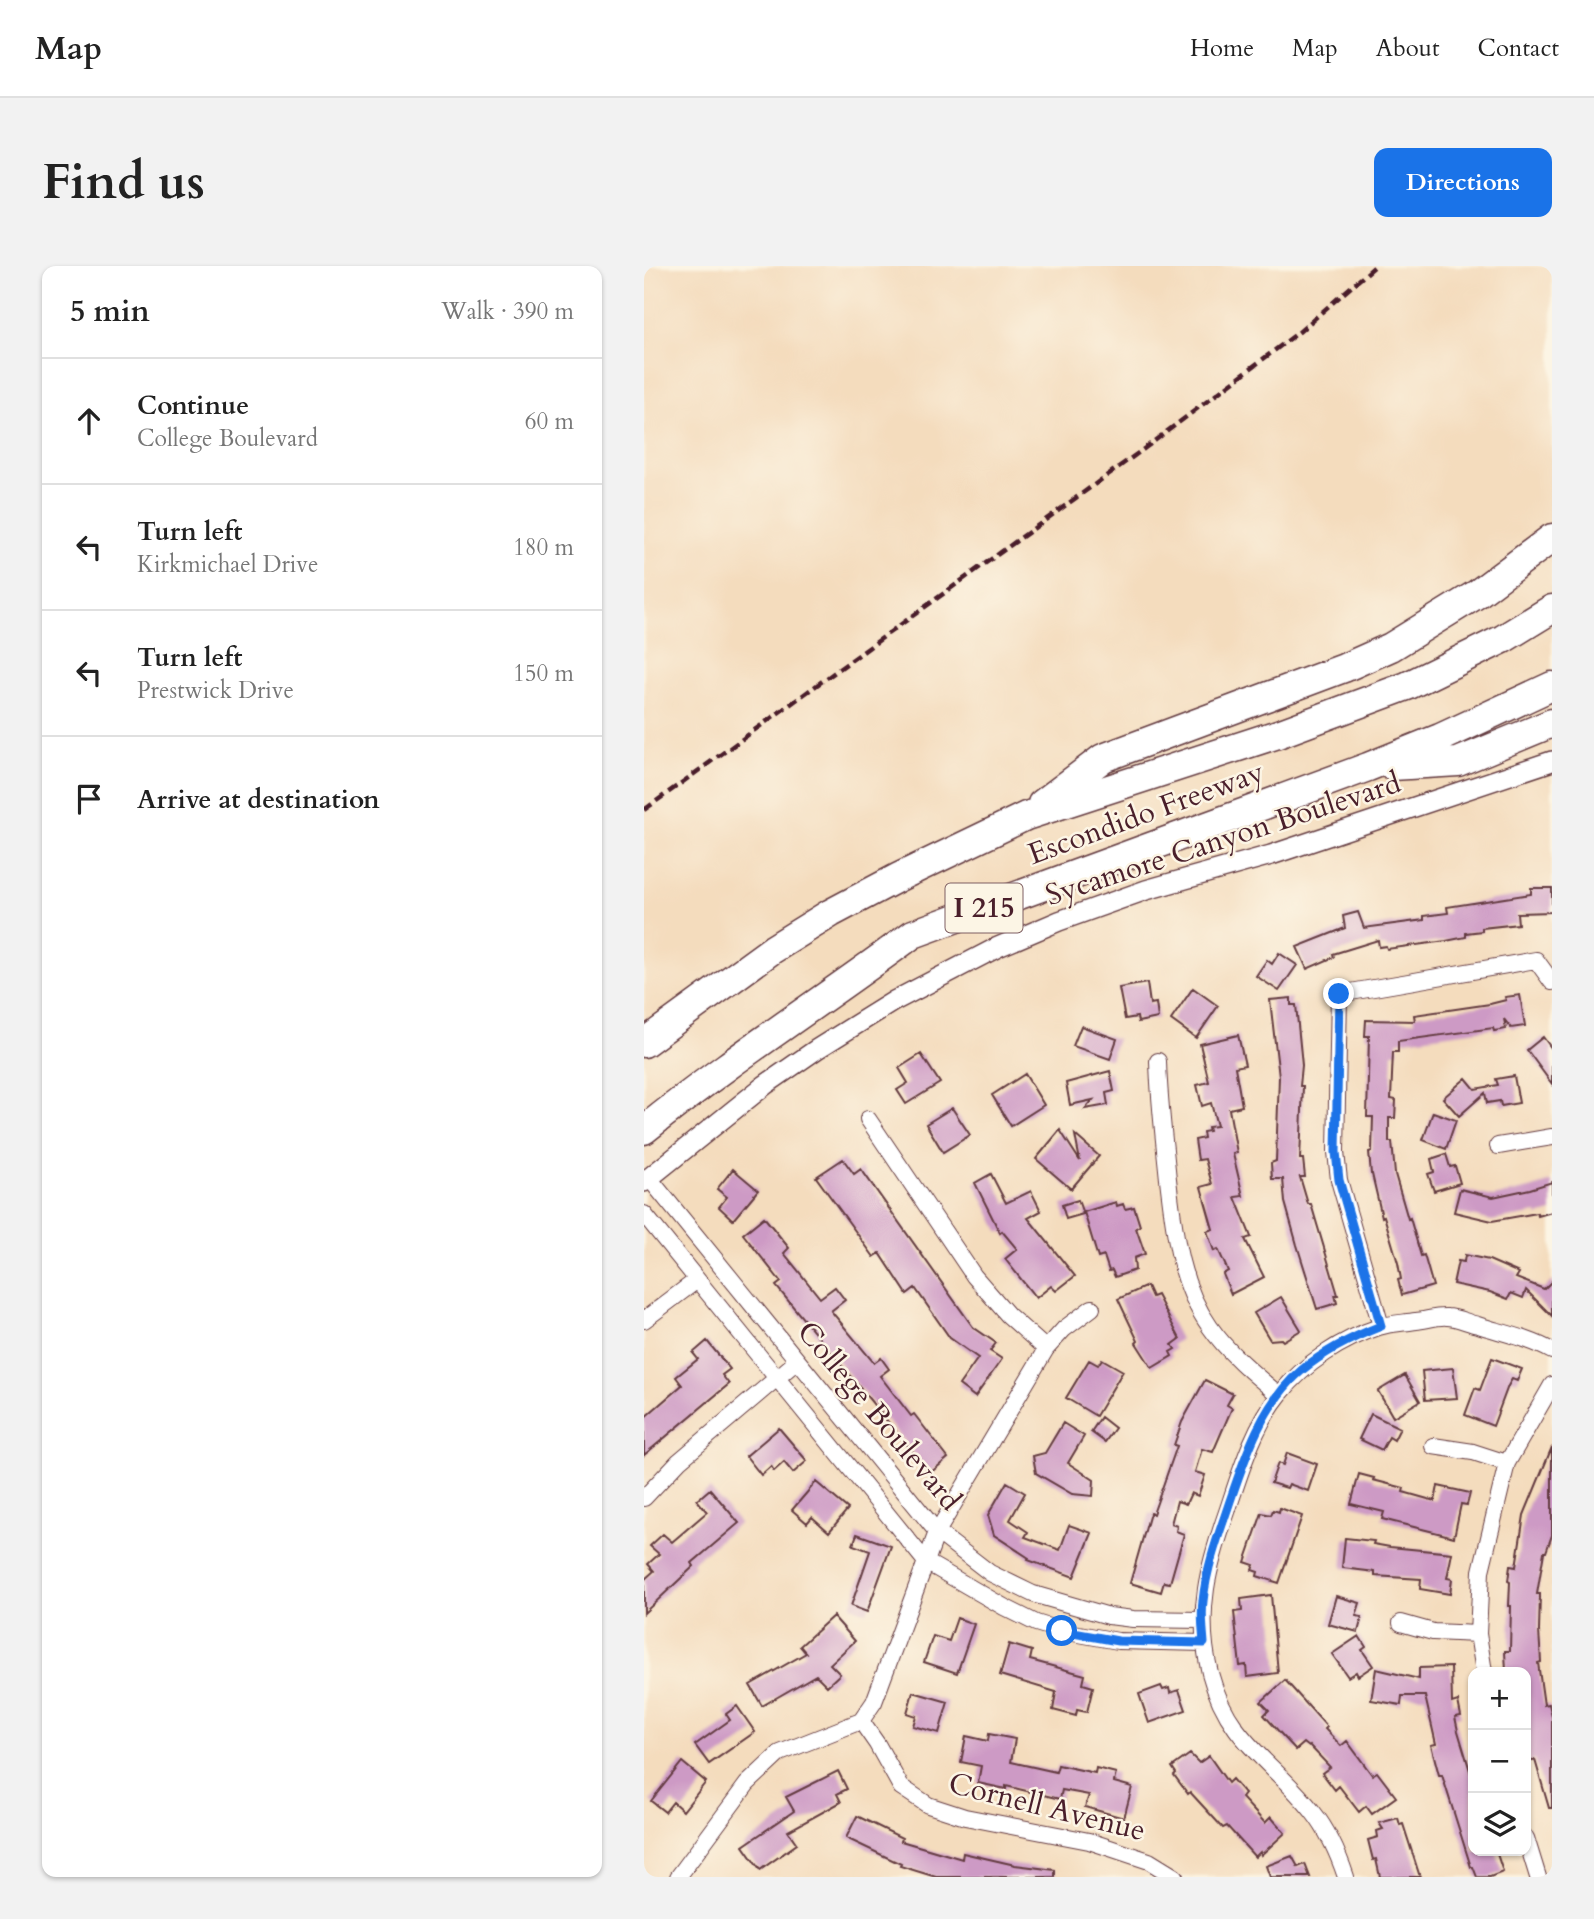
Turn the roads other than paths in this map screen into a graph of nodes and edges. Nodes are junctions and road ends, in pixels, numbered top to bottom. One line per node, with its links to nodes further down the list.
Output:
1 (1552, 538): 7 (highway)
2 (1552, 609): 7 (highway, Escondido Freeway / I 215)
3 (1552, 686): 6 (highway, Escondido Freeway / I 215)
4 (1552, 723): 6 (highway)
5 (1552, 761): 15 (street, Sycamore Canyon Boulevard)
6 (1368, 767): 12 (highway, Escondido Freeway / I 215)
7 (1026, 816): 9 (highway, Escondido Freeway / I 215)
8 (1552, 982): 20 (street)
9 (644, 1043)
10 (1158, 1061): 26 (street)
11 (868, 1119): 21 (street)
12 (644, 1130)
13 (1552, 1137): 14 (street)
14 (1498, 1146)
15 (646, 1180): 23 (street, College Boulevard)
16 (644, 1214): 17 (street, College Boulevard)
17 (697, 1280): 19 (street); 24 (street, College Boulevard)
18 (1092, 1308): 21 (street)
19 (644, 1320)
20 (1381, 1326): 22 (street); 26 (street)
21 (1046, 1349): 30 (street)
22 (1552, 1352)
23 (797, 1362): 24 (street); 30 (street, College Boulevard)
24 (777, 1378): 29 (street); 31 (street, College Boulevard)
25 (1552, 1385): 28 (street)
26 (1279, 1395): 32 (street)
27 (1433, 1446): 28 (street)
28 (1507, 1463): 34 (street)
29 (644, 1498)
30 (937, 1532): 31 (street); 32 (street, College Boulevard)
31 (926, 1562): 35 (street, College Boulevard); 37 (street)
32 (1202, 1620): 35 (street)
33 (1401, 1623): 34 (street)
34 (1478, 1634): 36 (street)
35 (1204, 1643): 41 (street)
36 (1483, 1667)
37 (860, 1721): 39 (street); 40 (street, Cornell Avenue)
38 (1531, 1854): 42 (street)
39 (678, 1877)
40 (1175, 1877)
41 (1346, 1877)
42 (1538, 1877)

